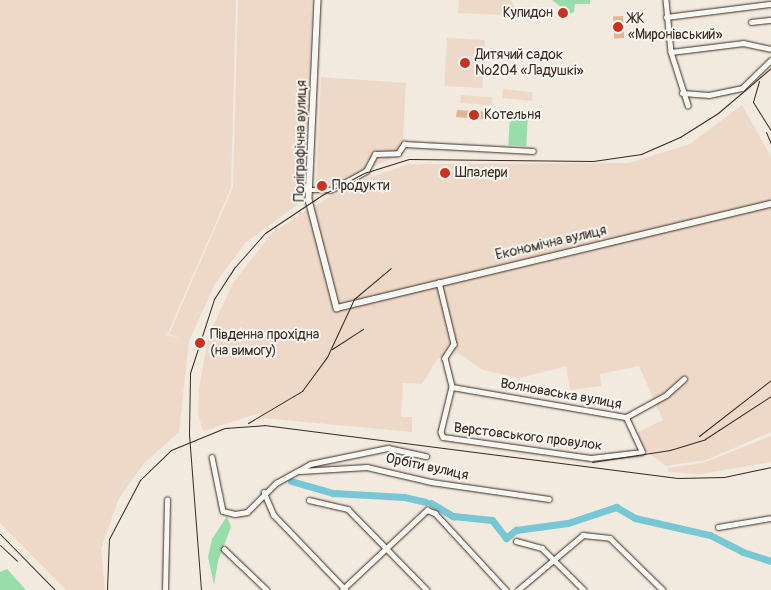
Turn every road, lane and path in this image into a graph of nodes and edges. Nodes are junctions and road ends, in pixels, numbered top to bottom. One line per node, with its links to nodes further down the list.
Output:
1 (318, 0): 13 (street, Поліграфічна вулиця)
2 (666, 0): 4 (street)
3 (771, 4): 4 (street)
4 (666, 17): 8 (street)
5 (771, 20): 6 (street)
6 (751, 22)
7 (771, 49): 8 (street)
8 (671, 52): 10 (street)
9 (771, 60): 10 (street)
10 (682, 93): 11 (street)
11 (688, 105)
12 (533, 152): 13 (street)
13 (310, 190): 16 (street, Поліграфічна вулиця)
14 (771, 204): 15 (street, Економічна вулиця)
15 (439, 282): 16 (street, Економічна вулиця); 18 (street)
16 (337, 308)
17 (684, 379): 19 (street, Волноваська вулиця)
18 (452, 387): 19 (street, Волноваська вулиця); 19 (street, Верстовського провулок)
19 (626, 417)
20 (426, 456): 22 (street)
21 (212, 457): 23 (street)
22 (300, 471): 23 (street); 24 (street, Орбіти вулиця)
23 (264, 492): 33 (street)
24 (549, 499)
25 (167, 500): 34 (street)
26 (310, 500): 31 (street)
27 (771, 518): 28 (street)
28 (718, 527)
29 (516, 541): 32 (street)
30 (224, 548): 35 (street)
31 (385, 548): 33 (street); 36 (street); 37 (street)
32 (552, 557): 38 (street); 39 (street); 40 (street)
33 (344, 589)
34 (165, 590)
35 (267, 590)
36 (427, 590)
37 (506, 590)
38 (518, 590)
39 (584, 590)
40 (663, 590)

